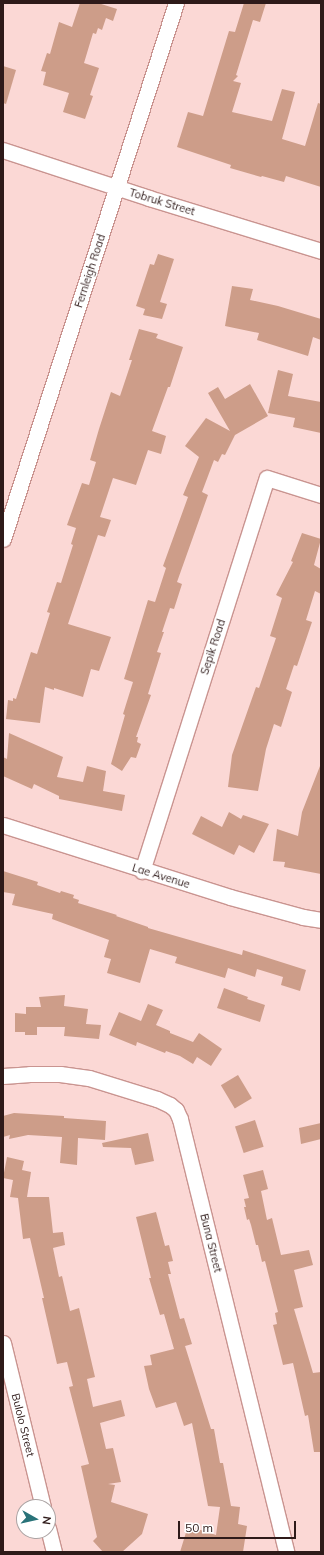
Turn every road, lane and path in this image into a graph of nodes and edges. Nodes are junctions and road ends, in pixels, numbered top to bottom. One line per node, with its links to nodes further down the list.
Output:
1 (176, 3): 3 (street, Fernleigh Road)
2 (3, 150): 3 (street, Tobruk Street)
3 (117, 188): 4 (street, Tobruk Street); 6 (street, Fernleigh Road)
4 (321, 251)
5 (321, 495): 8 (street, Sepik Road)
6 (3, 539)
7 (3, 826): 8 (street, Lae Avenue)
8 (142, 871): 9 (street, Lae Avenue)
9 (321, 920)
10 (3, 1076): 15 (street, Buna Street)
11 (3, 1343): 12 (street, Bulolo Street)
12 (41, 1499)
13 (51, 1539): 14 (street)
14 (54, 1552)
15 (286, 1552)

